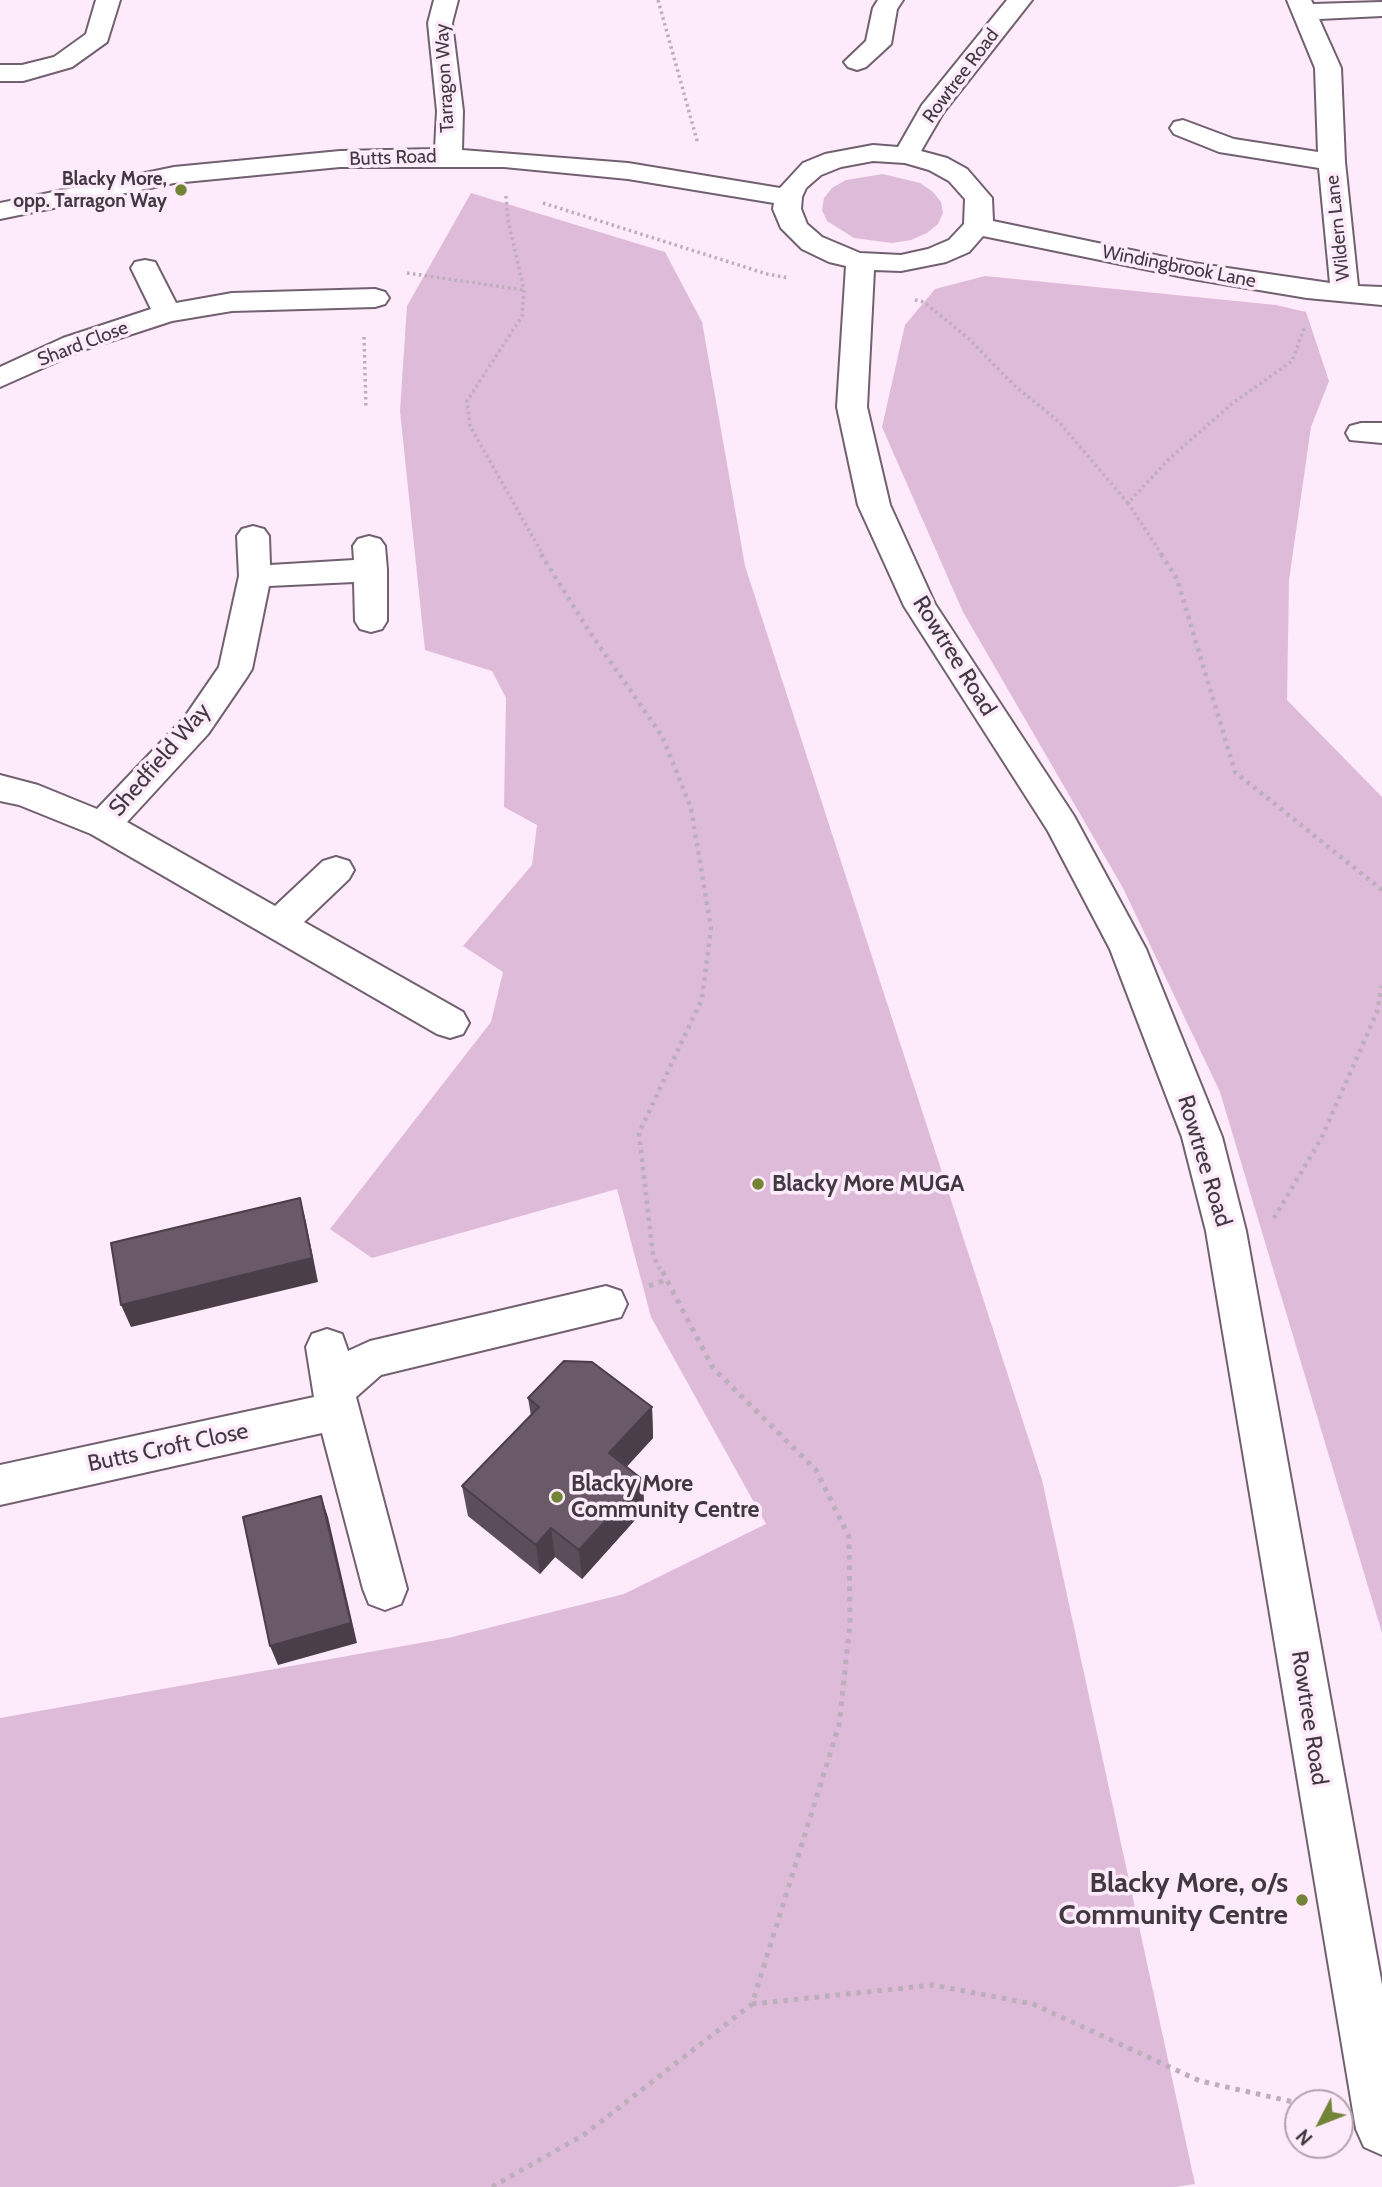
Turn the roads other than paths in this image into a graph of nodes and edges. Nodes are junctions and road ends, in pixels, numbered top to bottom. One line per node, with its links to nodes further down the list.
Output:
1 (108, 0): 8 (street)
2 (446, 0): 11 (street, Tarragon Way)
3 (891, 0): 7 (street)
4 (1020, 0): 10 (street, Rowtree Road)
5 (1302, 6): 6 (street, Wildern Lane); 12 (street, Wildern Lane)
6 (1382, 9)
7 (857, 62)
8 (0, 73)
9 (1183, 128): 12 (street, Wildern Lane)
10 (906, 155): 13 (street); 15 (street)
11 (448, 157): 13 (street, Butts Road); 14 (street, Butts Road)
12 (1332, 162): 18 (street, Wildern Lane)
13 (788, 197): 16 (street)
14 (0, 211)
15 (977, 228): 16 (street); 18 (street, Windingbrook Lane)
16 (860, 261): 36 (street, Rowtree Road)
17 (145, 268): 21 (street)
18 (1345, 294): 19 (street, Windingbrook Lane)
19 (1382, 296)
20 (375, 298): 21 (street, Shard Close)
21 (167, 313): 22 (street, Shard Close)
22 (0, 378)
23 (253, 536): 24 (street, Shedfield Way)
24 (255, 576): 25 (street); 27 (street, Shedfield Way)
25 (371, 621)
26 (0, 788): 27 (street, Shedfield Way)
27 (103, 825): 29 (street, Shedfield Way)
28 (336, 870): 29 (street)
29 (278, 925): 30 (street, Shedfield Way)
30 (450, 1023)
31 (606, 1304): 33 (street)
32 (327, 1348): 33 (street)
33 (335, 1402): 34 (street, Butts Croft Close); 35 (street)
34 (0, 1485)
35 (385, 1589)
36 (1382, 2129)

